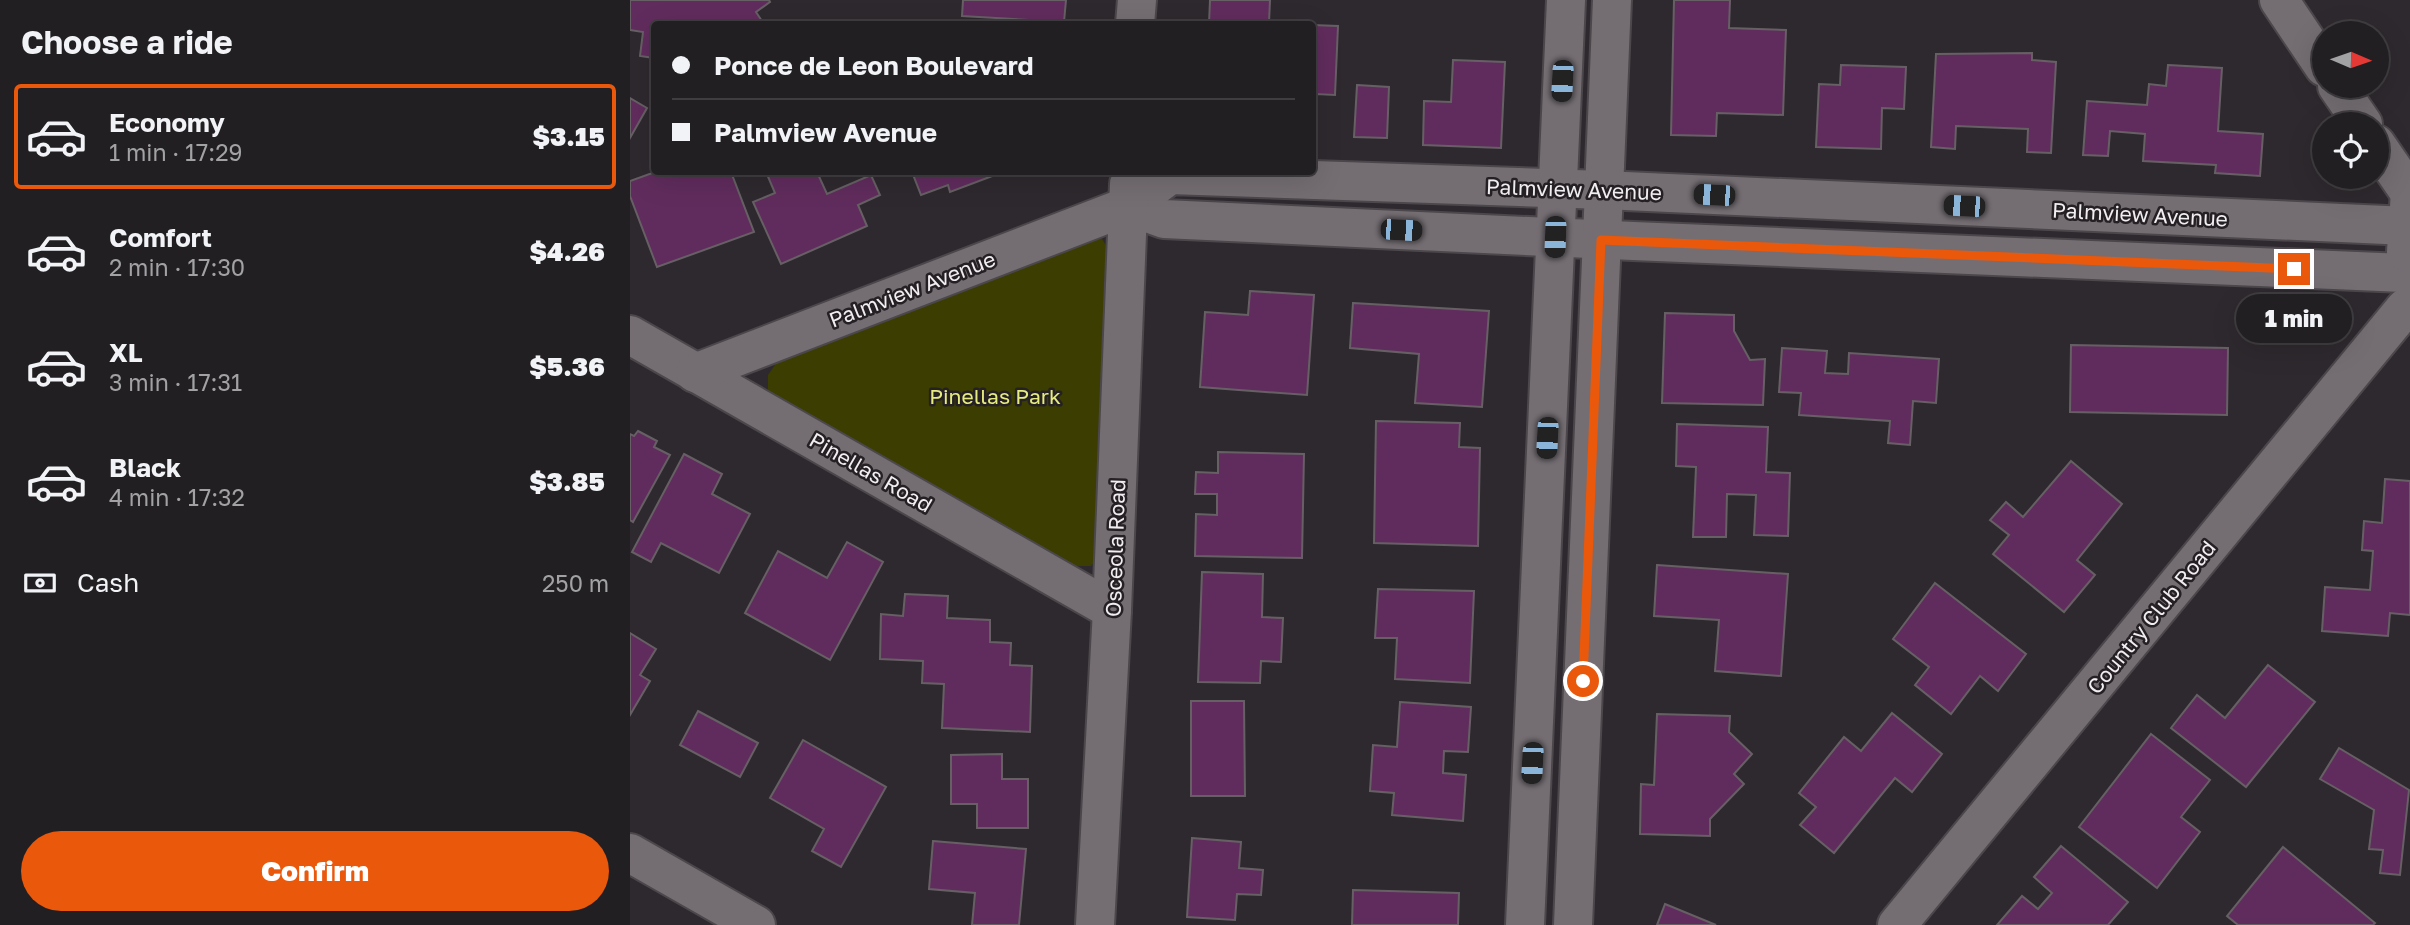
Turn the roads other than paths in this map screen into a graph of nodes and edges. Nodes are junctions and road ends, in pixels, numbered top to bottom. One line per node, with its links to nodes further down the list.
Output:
1 (1136, 0): 5 (street)
2 (1566, 0): 8 (street)
3 (1612, 0): 10 (street)
4 (2279, 0): 6 (street)
5 (1135, 21)
6 (2312, 48)
7 (2389, 167): 11 (street)
8 (1557, 188): 9 (street, Palmview Avenue); 10 (street, Palmview Avenue); 12 (street)
9 (1129, 189): 12 (street); 16 (street, Palmview Avenue); 17 (street, Osceola Road)
10 (1603, 190): 11 (street, Palmview Avenue); 13 (street)
11 (2409, 203): 14 (street)
12 (1555, 237): 13 (street); 21 (street)
13 (1601, 240): 14 (street); 22 (street)
14 (2406, 296): 23 (street, Country Club Road)
15 (630, 335): 16 (street, Pinellas Road)
16 (695, 373): 17 (street, Pinellas Road)
17 (1112, 610): 20 (street, Osceola Road)
18 (630, 853): 19 (street)
19 (756, 925)
20 (1095, 925)
21 (1525, 925)
22 (1573, 925)
23 (1897, 925)

